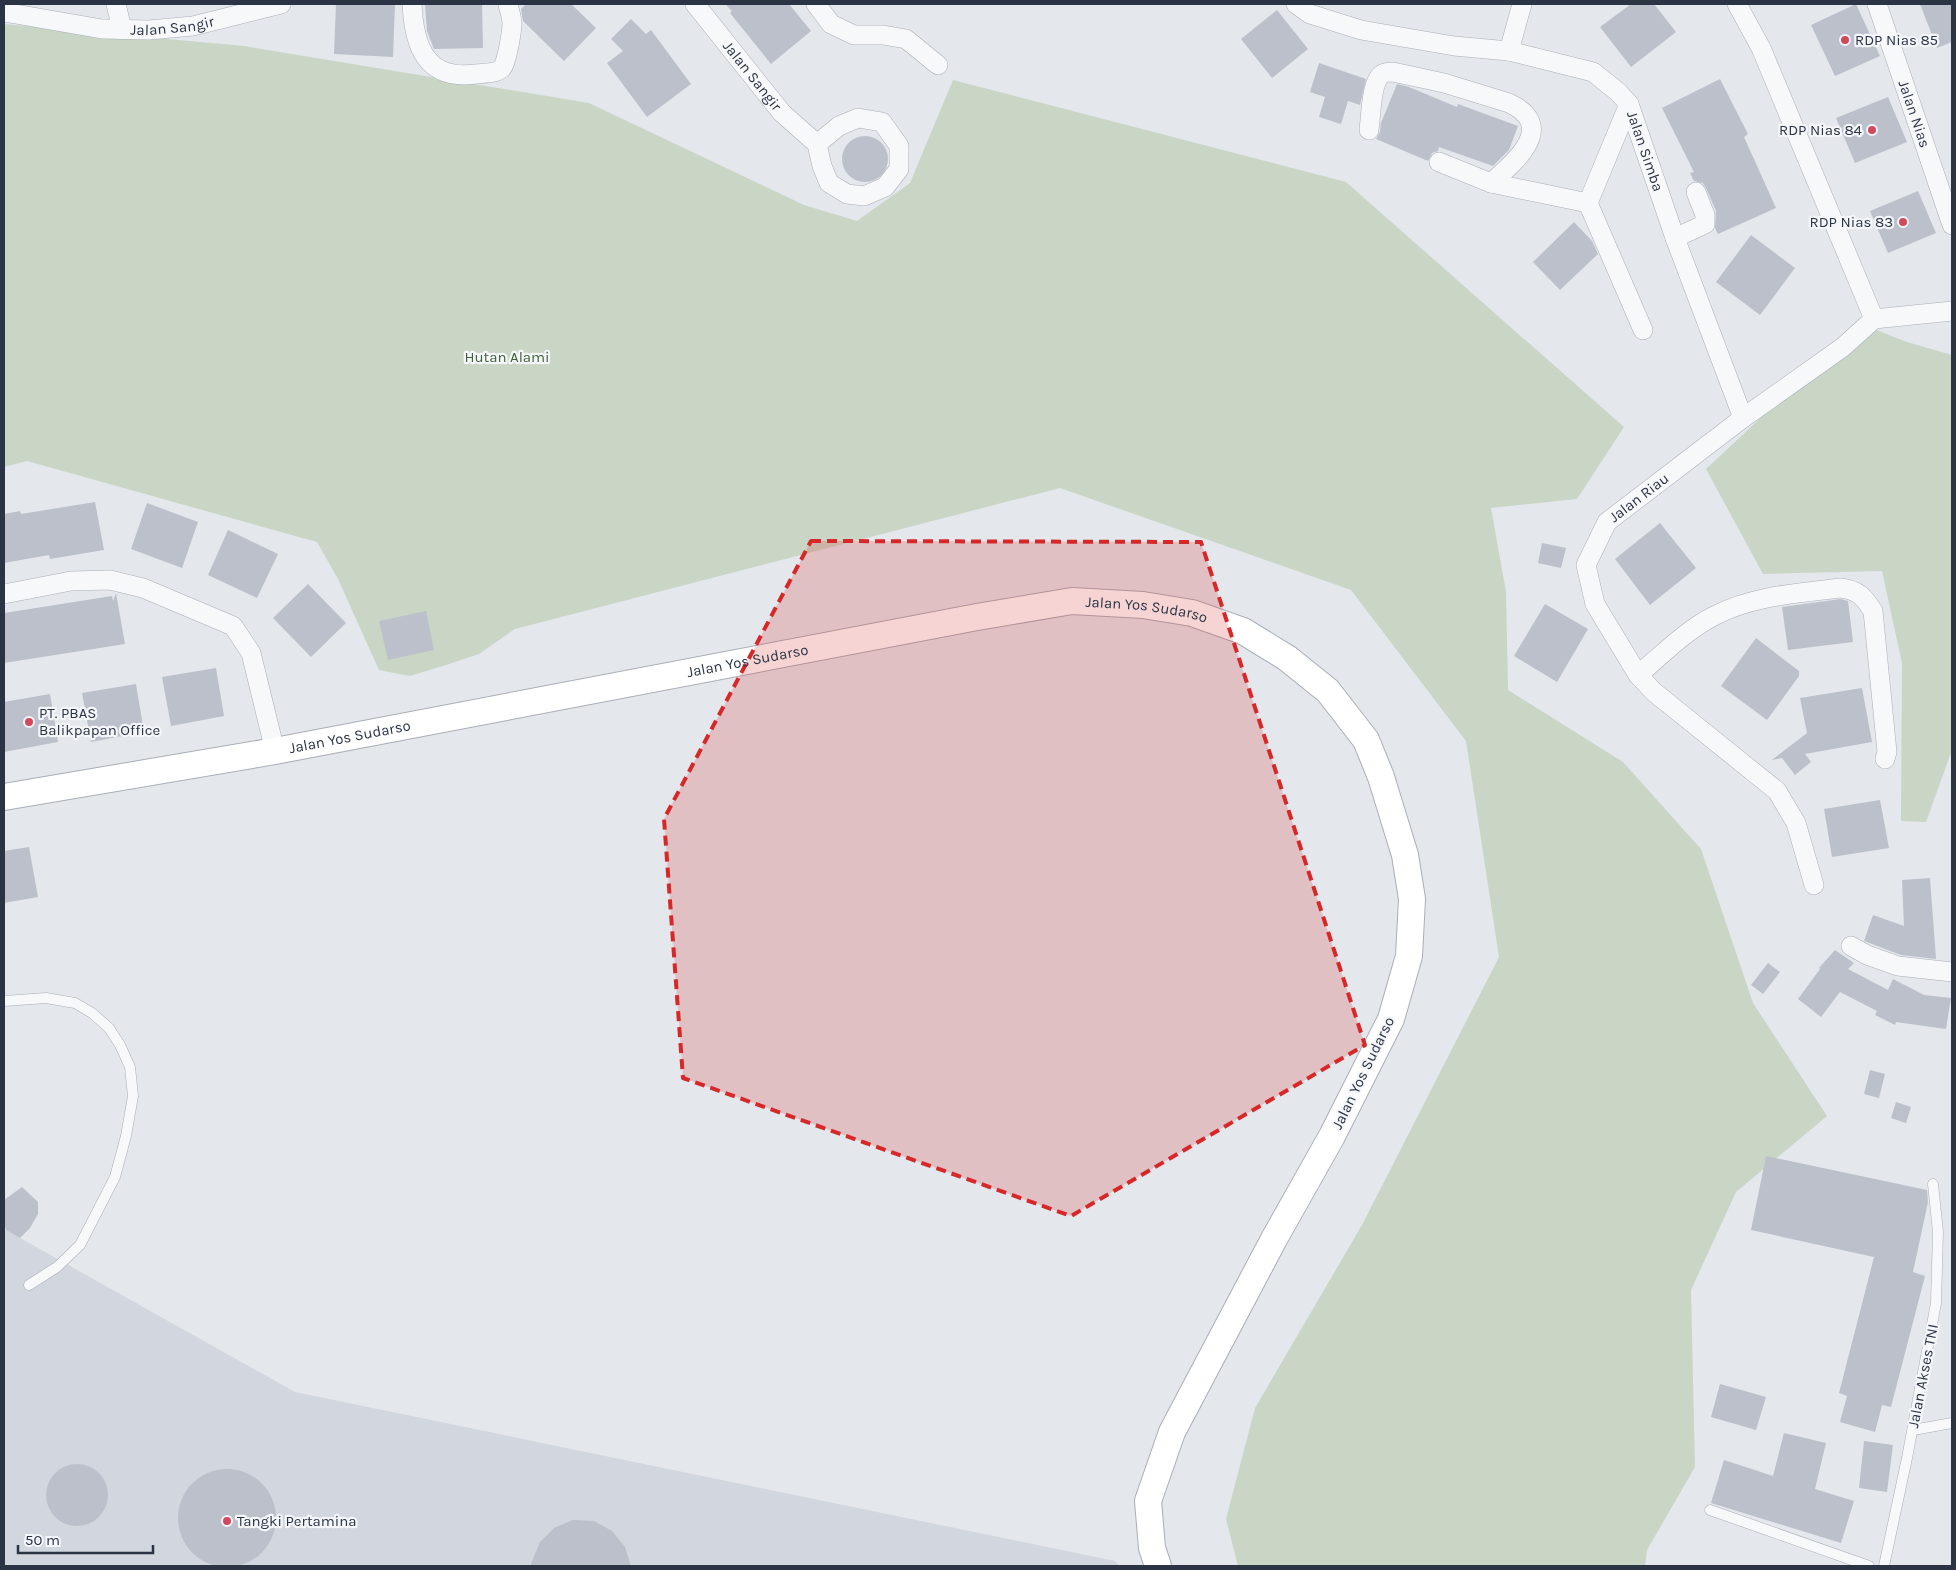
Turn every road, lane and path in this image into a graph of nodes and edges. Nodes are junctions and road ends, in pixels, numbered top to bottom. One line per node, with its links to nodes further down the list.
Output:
1 (116, 4): 13 (street, Jalan Sangir)
2 (281, 4): 11 (street, Jalan Sangir)
3 (412, 4): 4 (street)
4 (508, 4)
5 (695, 4): 18 (street, Jalan Sangir)
6 (816, 4): 15 (street)
7 (1296, 4): 14 (street, Jalan Simba)
8 (1522, 4): 14 (street)
9 (1736, 4): 26 (street)
10 (1877, 4): 23 (street, Jalan Nias)
11 (256, 6): 13 (street, Jalan Sangir)
12 (4, 12): 13 (street, Jalan Sangir)
13 (122, 29)
14 (1510, 51): 16 (street, Jalan Simba)
15 (938, 65)
16 (1629, 104): 22 (street); 24 (street, Jalan Simba)
17 (1369, 130): 20 (street)
18 (817, 144): 18 (street)
19 (1438, 162): 20 (street)
20 (1491, 183): 22 (street)
21 (1696, 192): 24 (street)
22 (1588, 203): 27 (street)
23 (1952, 225)
24 (1675, 238): 28 (street, Jalan Simba)
25 (1952, 311): 26 (street)
26 (1874, 319): 28 (street, Jalan Riau)
27 (1642, 330)
28 (1743, 418): 30 (street, Jalan Riau)
29 (4, 594): 31 (street)
30 (1638, 675): 32 (street); 34 (street, Jalan Riau)
31 (275, 751): 33 (main road, Jalan Yos Sudarso); 43 (main road, Jalan Yos Sudarso)
32 (1885, 759)
33 (4, 797)
34 (1814, 885)
35 (1851, 946): 36 (street)
36 (1952, 972)
37 (4, 1001): 39 (lane)
38 (1933, 1184): 41 (lane, Jalan Akses TNI)
39 (29, 1285)
40 (1952, 1423): 41 (lane)
41 (1913, 1430): 45 (lane, Jalan Akses TNI)
42 (1710, 1510): 44 (lane)
43 (1158, 1566)
44 (1869, 1566)
45 (1884, 1566)

